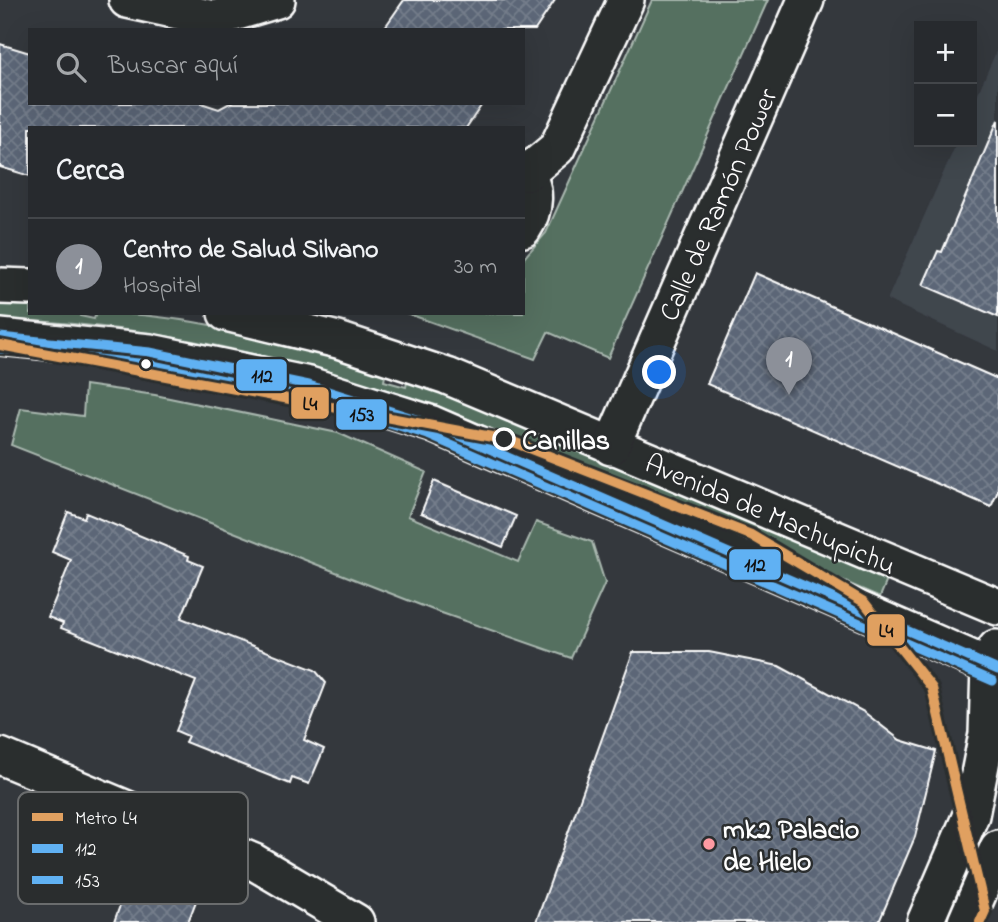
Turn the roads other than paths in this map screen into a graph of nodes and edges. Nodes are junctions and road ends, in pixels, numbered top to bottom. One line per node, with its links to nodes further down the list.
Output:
1 (127, 0): 2 (street)
2 (277, 0)
3 (626, 0): 5 (street)
4 (806, 0): 11 (street, Calle de Ramón Power)
5 (525, 171): 6 (street)
6 (525, 224)
7 (0, 286): 8 (street)
8 (28, 287)
9 (234, 315): 11 (street, Avenida de Machupichu)
10 (0, 337): 13 (street, Avenida de Machupichu)
11 (611, 447): 12 (street, Avenida de Machupichu)
12 (998, 607)
13 (995, 659): 14 (street)
14 (993, 741): 20 (street)
15 (0, 757): 16 (street)
16 (85, 792)
17 (998, 848): 21 (street)
18 (248, 860): 19 (street)
19 (356, 922)
20 (925, 922)
21 (966, 922)

